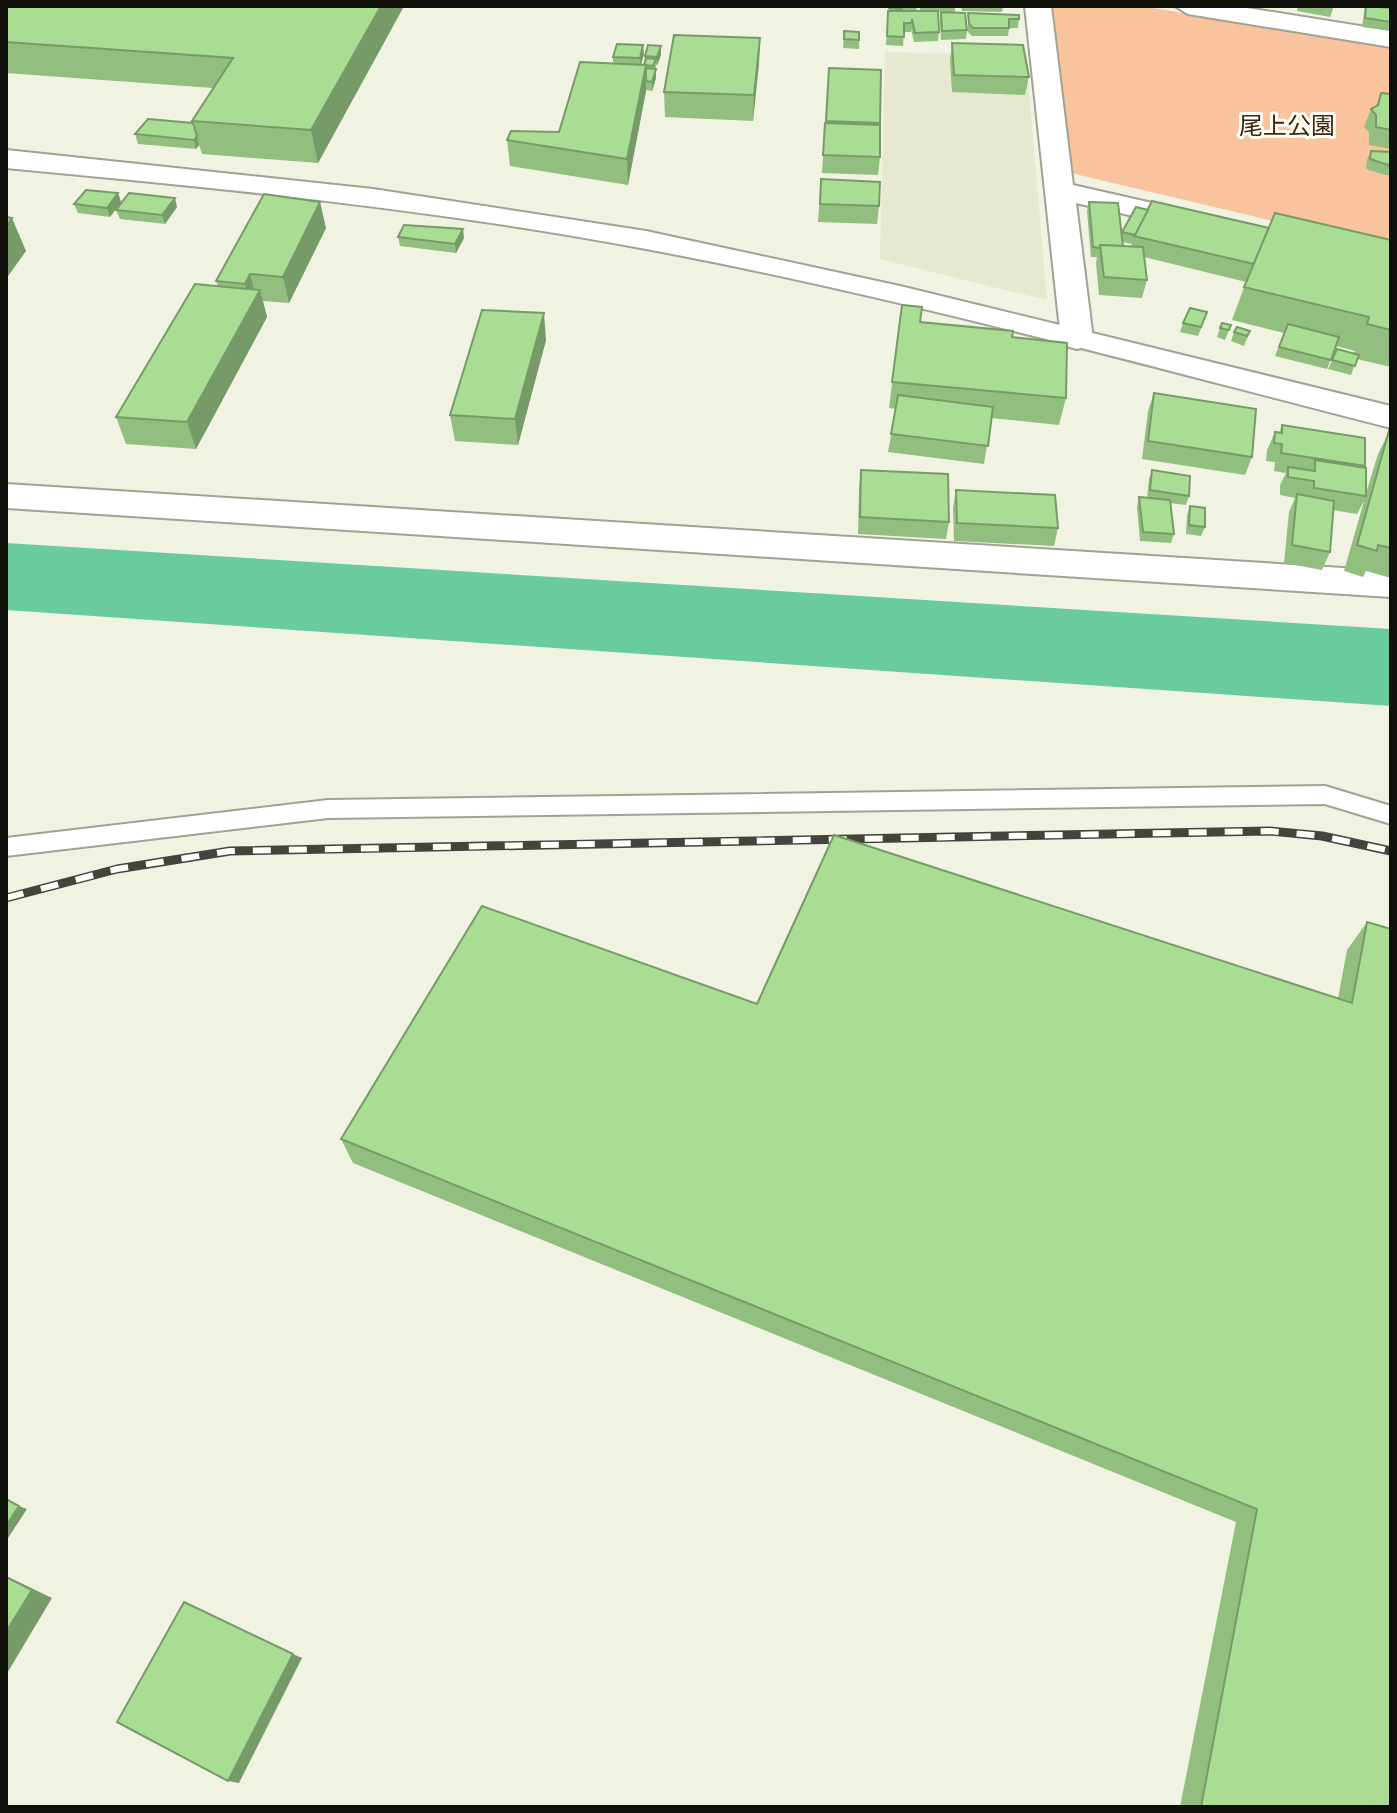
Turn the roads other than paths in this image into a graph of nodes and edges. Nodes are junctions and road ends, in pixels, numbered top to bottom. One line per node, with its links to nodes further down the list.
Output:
1 (1038, 6): 6 (street)
2 (1188, 6): 3 (street)
3 (1346, 18): 4 (street)
4 (1391, 39)
5 (6, 159): 8 (street)
6 (1057, 190): 7 (street); 8 (street)
7 (1224, 227)
8 (1077, 339): 9 (street)
9 (1391, 417)
10 (6, 496): 11 (street)
11 (1391, 584)
12 (1391, 815): 13 (lane)
13 (6, 847)

